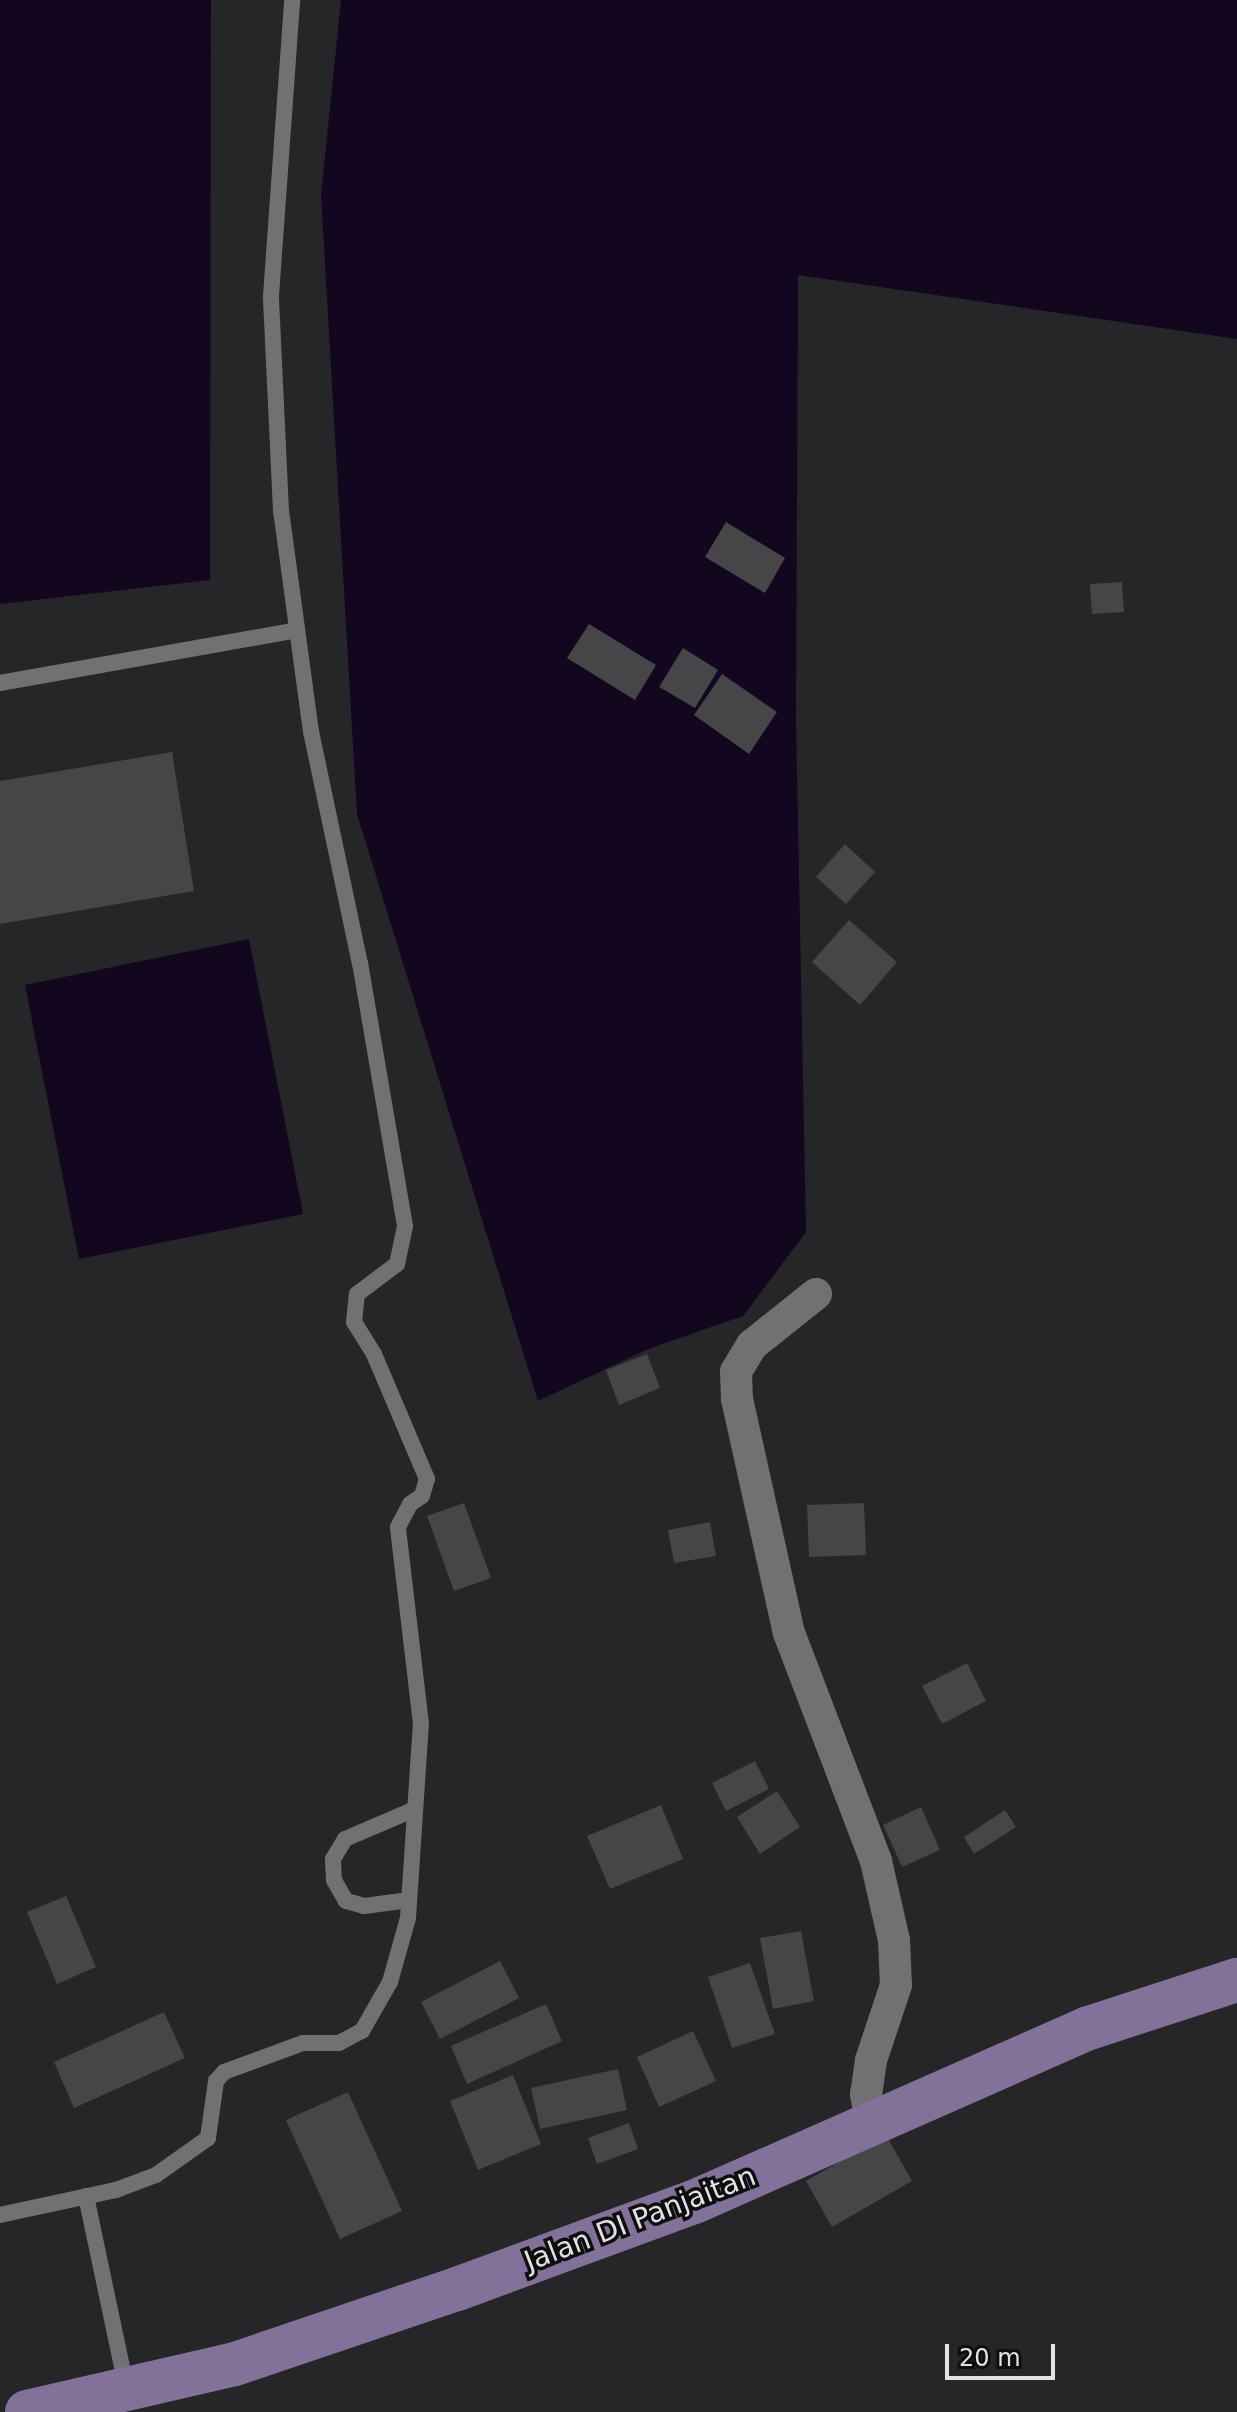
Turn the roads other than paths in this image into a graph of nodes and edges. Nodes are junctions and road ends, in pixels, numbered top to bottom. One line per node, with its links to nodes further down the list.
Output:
1 (292, 0): 2 (lane)
2 (297, 630): 3 (lane); 5 (lane)
3 (0, 683)
4 (816, 1294): 8 (street)
5 (415, 1809): 6 (lane); 6 (lane)
6 (409, 1900): 9 (lane)
7 (1237, 1980): 8 (main road, Jalan DI Panjaitan)
8 (871, 2122): 11 (main road, Jalan DI Panjaitan)
9 (86, 2196): 10 (lane); 11 (lane)
10 (0, 2215)
11 (127, 2390): 12 (main road, Jalan DI Panjaitan)
12 (27, 2412)

